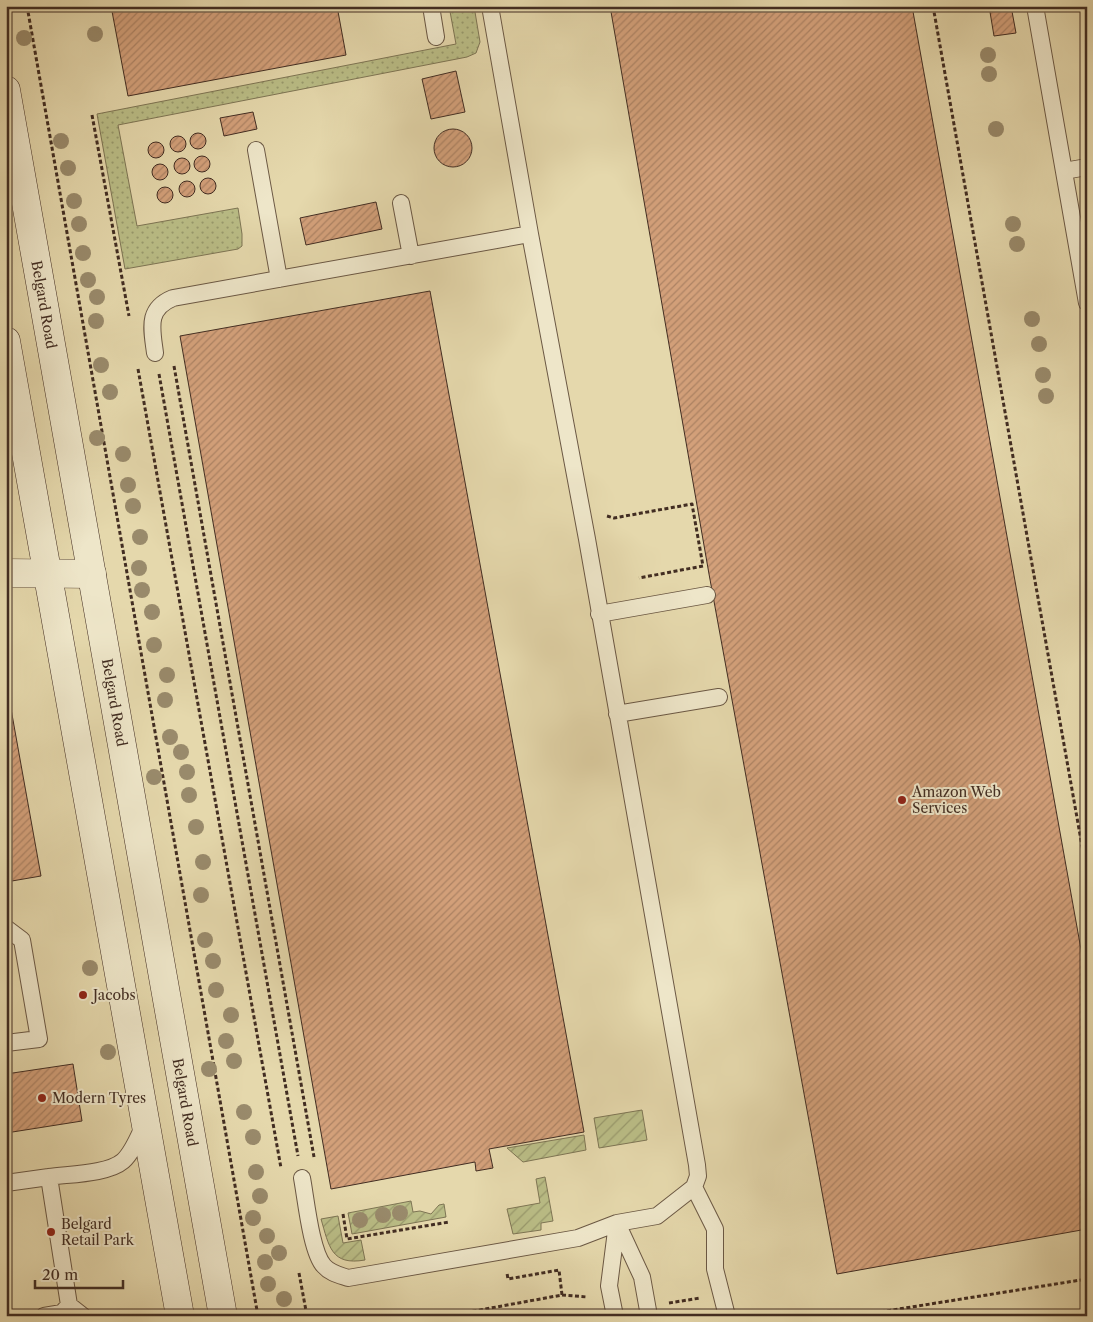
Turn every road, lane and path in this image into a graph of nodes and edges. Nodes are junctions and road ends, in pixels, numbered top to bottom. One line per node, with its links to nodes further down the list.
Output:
1 (27, 6): 55 (path)
2 (431, 6): 6 (lane)
3 (490, 6): 14 (lane)
4 (933, 6): 32 (path)
5 (1035, 6): 12 (lane)
6 (436, 37)
7 (6, 90): 9 (main road, Belgard Road)
8 (92, 115): 18 (path)
9 (10, 137): 26 (main road, Belgard Road)
10 (256, 150): 16 (lane)
11 (1087, 168): 12 (lane)
12 (1064, 171): 17 (lane)
13 (401, 203): 15 (lane)
14 (530, 234): 15 (lane); 29 (lane)
15 (411, 256): 16 (lane)
16 (279, 279): 20 (lane)
17 (1087, 303)
18 (129, 318)
19 (6, 341): 25 (main road)
20 (155, 353): 39 (path)
21 (172, 359): 36 (path)
22 (138, 366): 37 (path)
23 (603, 513): 27 (path)
24 (6, 573): 25 (main road)
25 (48, 573): 26 (main road); 35 (main road)
26 (92, 574): 54 (main road, Belgard Road)
27 (639, 578)
28 (707, 595): 29 (lane)
29 (599, 614): 31 (lane)
30 (719, 697): 31 (lane)
31 (617, 714): 41 (lane)
32 (1087, 874)
33 (6, 928): 34 (lane)
34 (6, 1043)
35 (146, 1121): 38 (lane); 53 (main road)
36 (314, 1159)
37 (281, 1169)
38 (49, 1177): 40 (lane); 50 (lane)
39 (302, 1178): 45 (lane)
40 (6, 1183)
41 (694, 1187): 44 (lane); 60 (lane)
42 (343, 1214): 43 (path)
43 (449, 1222)
44 (618, 1223): 45 (lane); 58 (lane); 59 (lane)
45 (503, 1251): 48 (path)
46 (298, 1267): 56 (path)
47 (1087, 1279): 61 (path)
48 (562, 1295): 49 (path); 57 (path)
49 (593, 1299)
50 (69, 1305): 51 (lane); 52 (lane)
51 (44, 1316)
52 (83, 1316)
53 (180, 1316)
54 (223, 1316)
55 (258, 1316)
56 (307, 1316)
57 (447, 1316)
58 (614, 1316)
59 (649, 1316)
60 (727, 1316)
61 (855, 1316)

